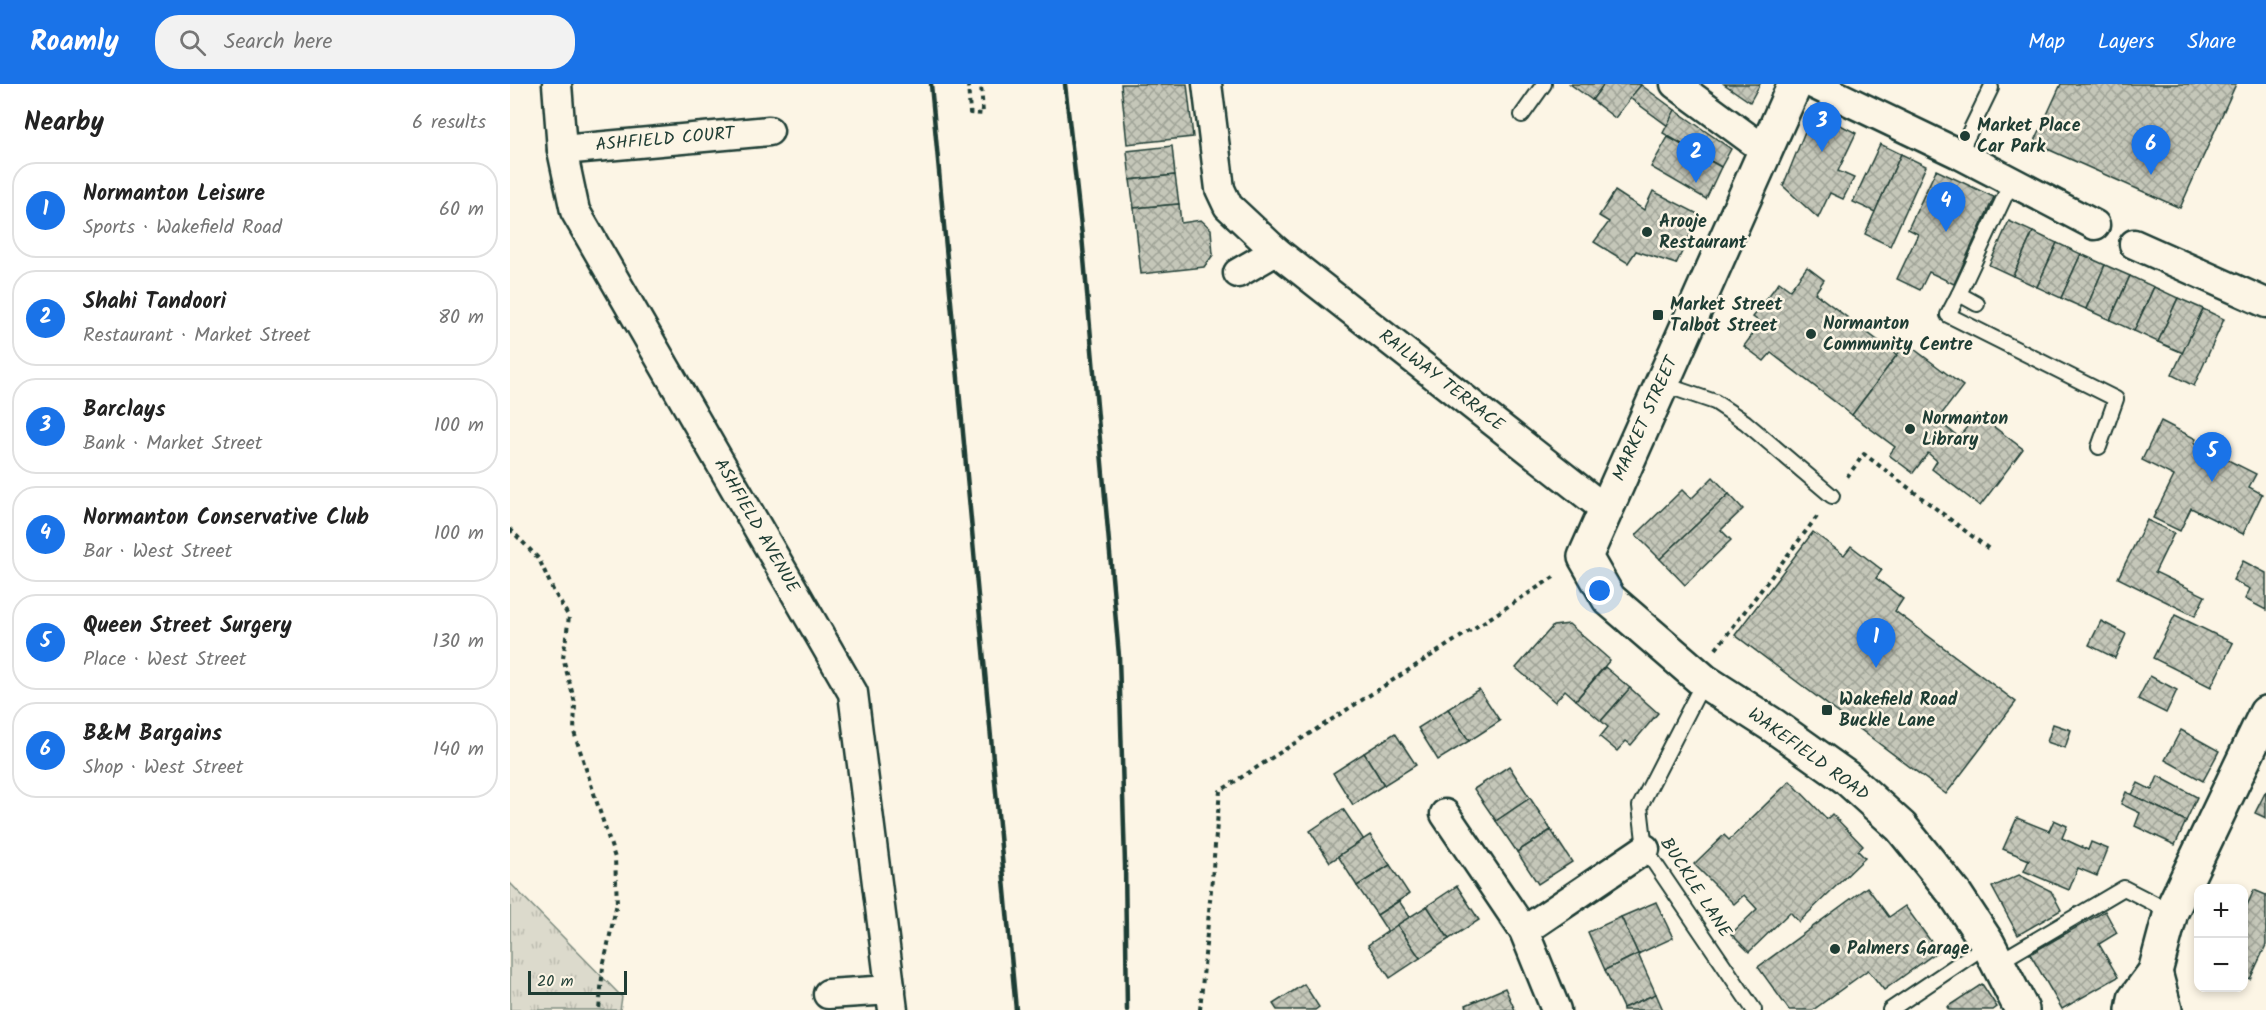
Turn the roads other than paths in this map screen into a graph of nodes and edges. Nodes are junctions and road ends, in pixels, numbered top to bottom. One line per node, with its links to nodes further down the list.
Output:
1 (557, 84): 10 (street, ASHFIELD AVENUE)
2 (1207, 84): 16 (street, RAILWAY TERRACE)
3 (1544, 84): 8 (lane)
4 (1675, 84): 11 (street)
5 (1795, 84): 11 (street, MARKET STREET)
6 (1813, 84): 12 (street)
7 (1991, 88): 12 (lane)
8 (1522, 115)
9 (768, 130): 10 (street, ASHFIELD COURT)
10 (562, 150): 34 (street, ASHFIELD AVENUE)
11 (1766, 151): 21 (street, MARKET STREET)
12 (1959, 154): 13 (street)
13 (2011, 183): 14 (street); 18 (lane)
14 (2094, 225)
15 (2134, 244): 19 (street)
16 (1276, 251): 17 (street); 24 (street, RAILWAY TERRACE)
17 (1238, 273)
18 (1959, 294): 20 (lane); 22 (lane)
19 (2266, 303)
20 (1977, 304)
21 (1662, 384): 23 (lane); 24 (street, MARKET STREET)
22 (2099, 447)
23 (1832, 496)
24 (1606, 510): 25 (street, MARKET STREET)
25 (1585, 557): 26 (street, WAKEFIELD ROAD)
26 (1700, 678): 29 (lane, BUCKLE LANE); 32 (street, WAKEFIELD ROAD)
27 (2266, 713): 30 (street)
28 (1444, 814): 31 (street)
29 (1645, 849): 31 (street); 37 (lane, BUCKLE LANE)
30 (2171, 912): 32 (lane); 35 (street)
31 (1524, 931): 36 (street)
32 (1993, 953): 38 (lane); 39 (street, WAKEFIELD ROAD)
33 (828, 994): 34 (street, ASHFIELD AVENUE)
34 (892, 1000)
35 (2140, 1008)
36 (1556, 1010)
37 (1754, 1010)
38 (1890, 1010)
39 (2022, 1010)

